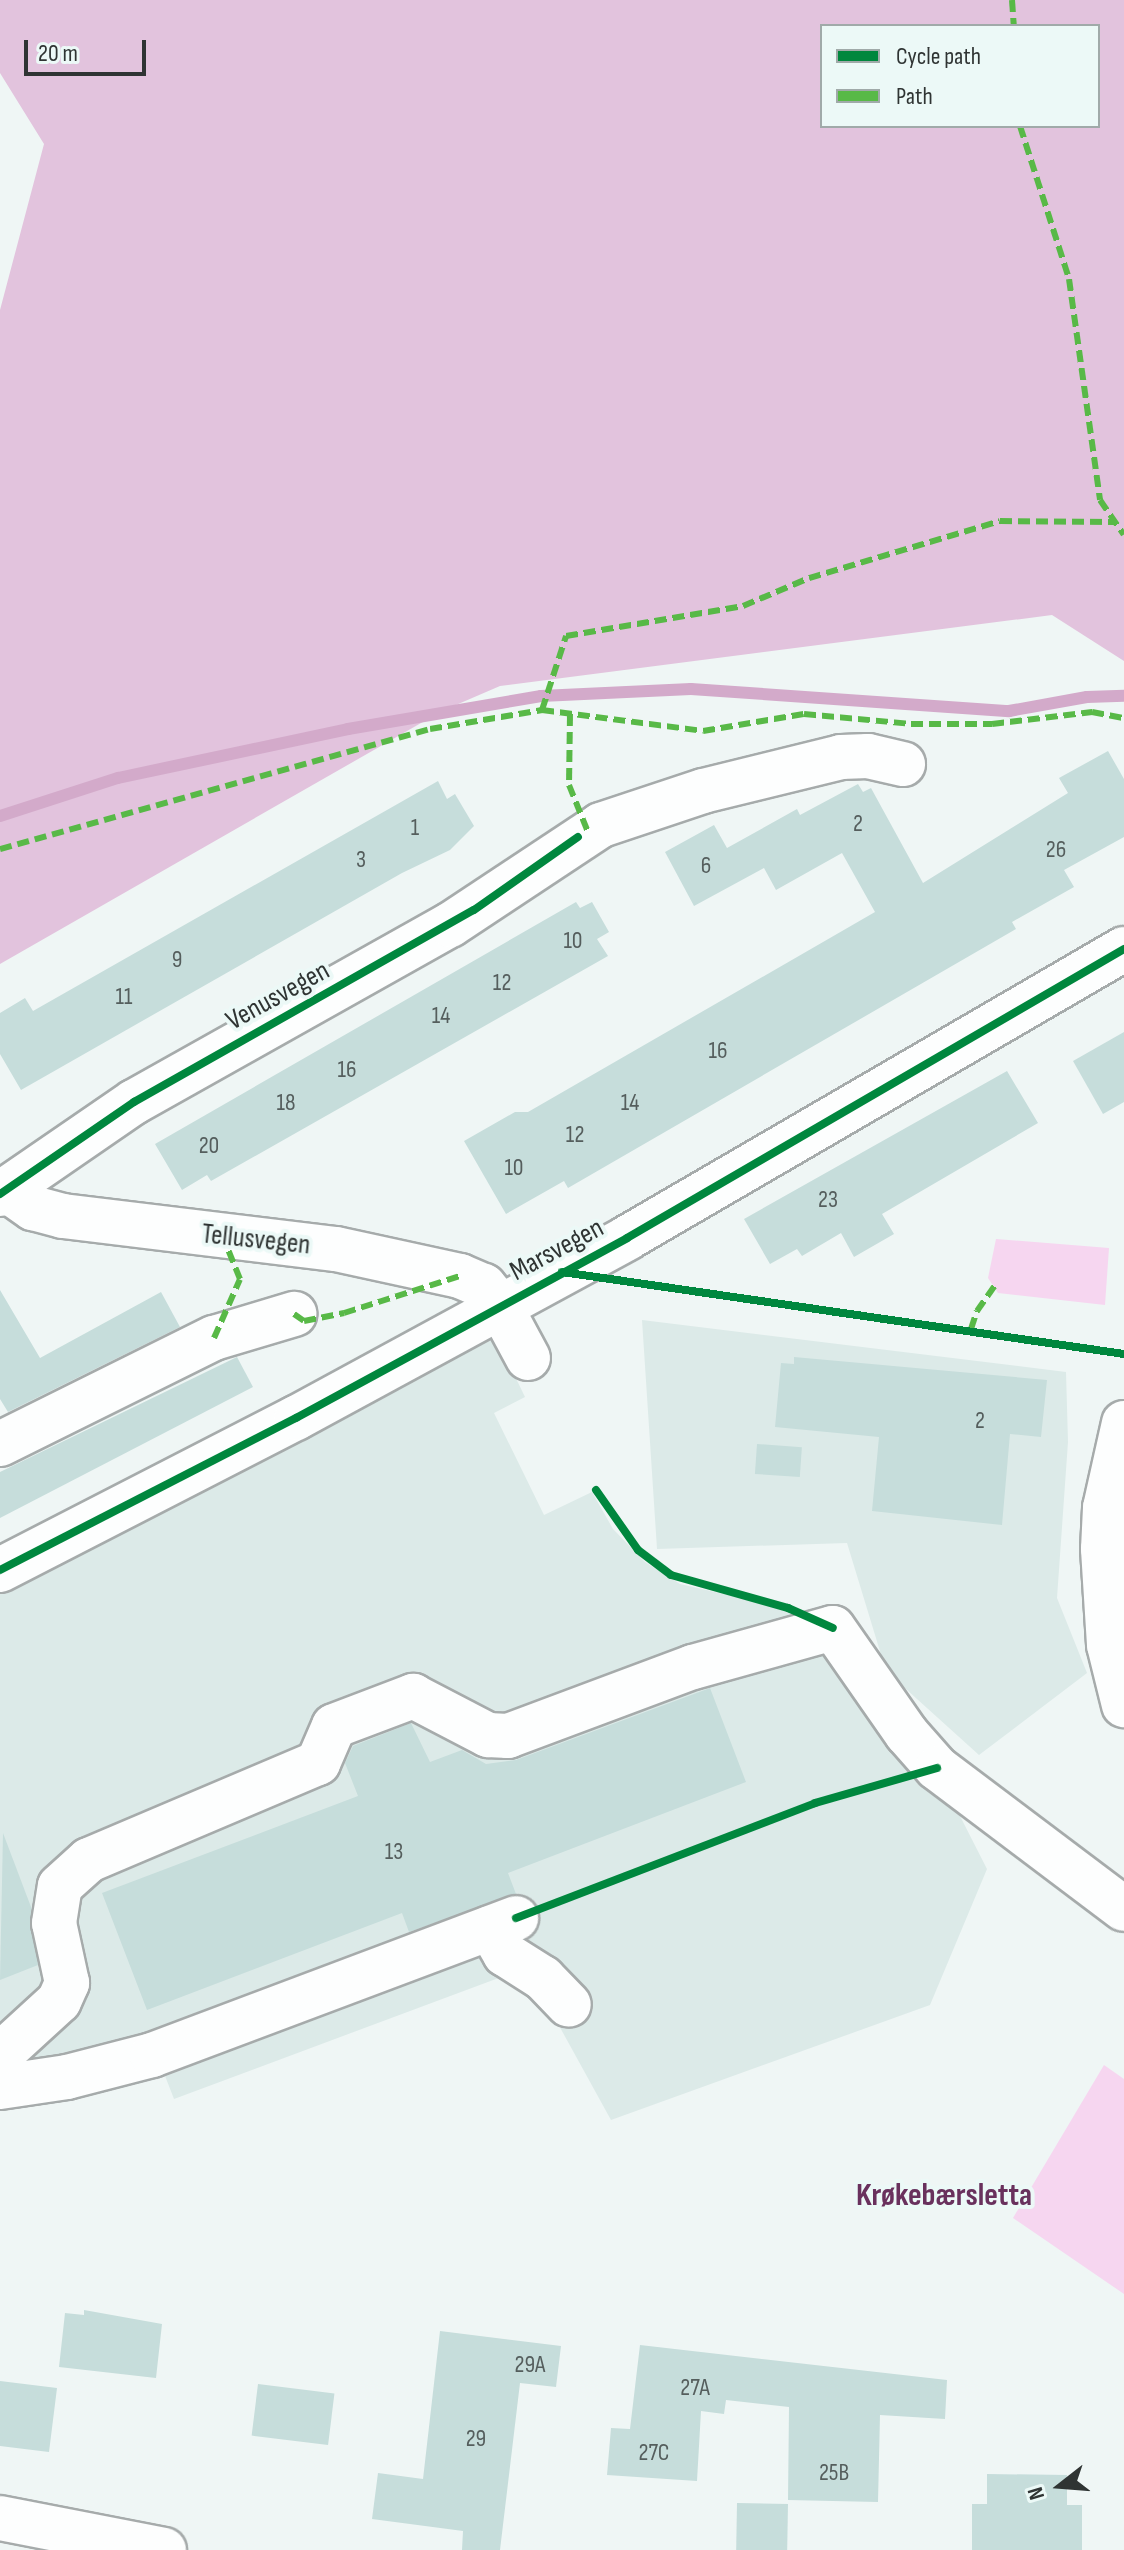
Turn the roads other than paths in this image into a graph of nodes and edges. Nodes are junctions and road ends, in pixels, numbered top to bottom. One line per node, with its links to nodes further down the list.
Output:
1 (903, 764): 3 (street, Venusvegen)
2 (1124, 949): 4 (street, Marsvegen)
3 (3, 1192): 4 (street, Tellusvegen)
4 (500, 1306): 6 (street); 9 (street, Marsvegen)
5 (294, 1314): 8 (street)
6 (528, 1358)
7 (1124, 1423): 10 (street)
8 (0, 1444)
9 (0, 1570)
10 (1124, 1705)
11 (1124, 1909): 13 (street)
12 (569, 2005): 14 (street)
13 (0, 2055)
14 (0, 2087)
15 (0, 2518): 16 (street)
16 (164, 2550)

